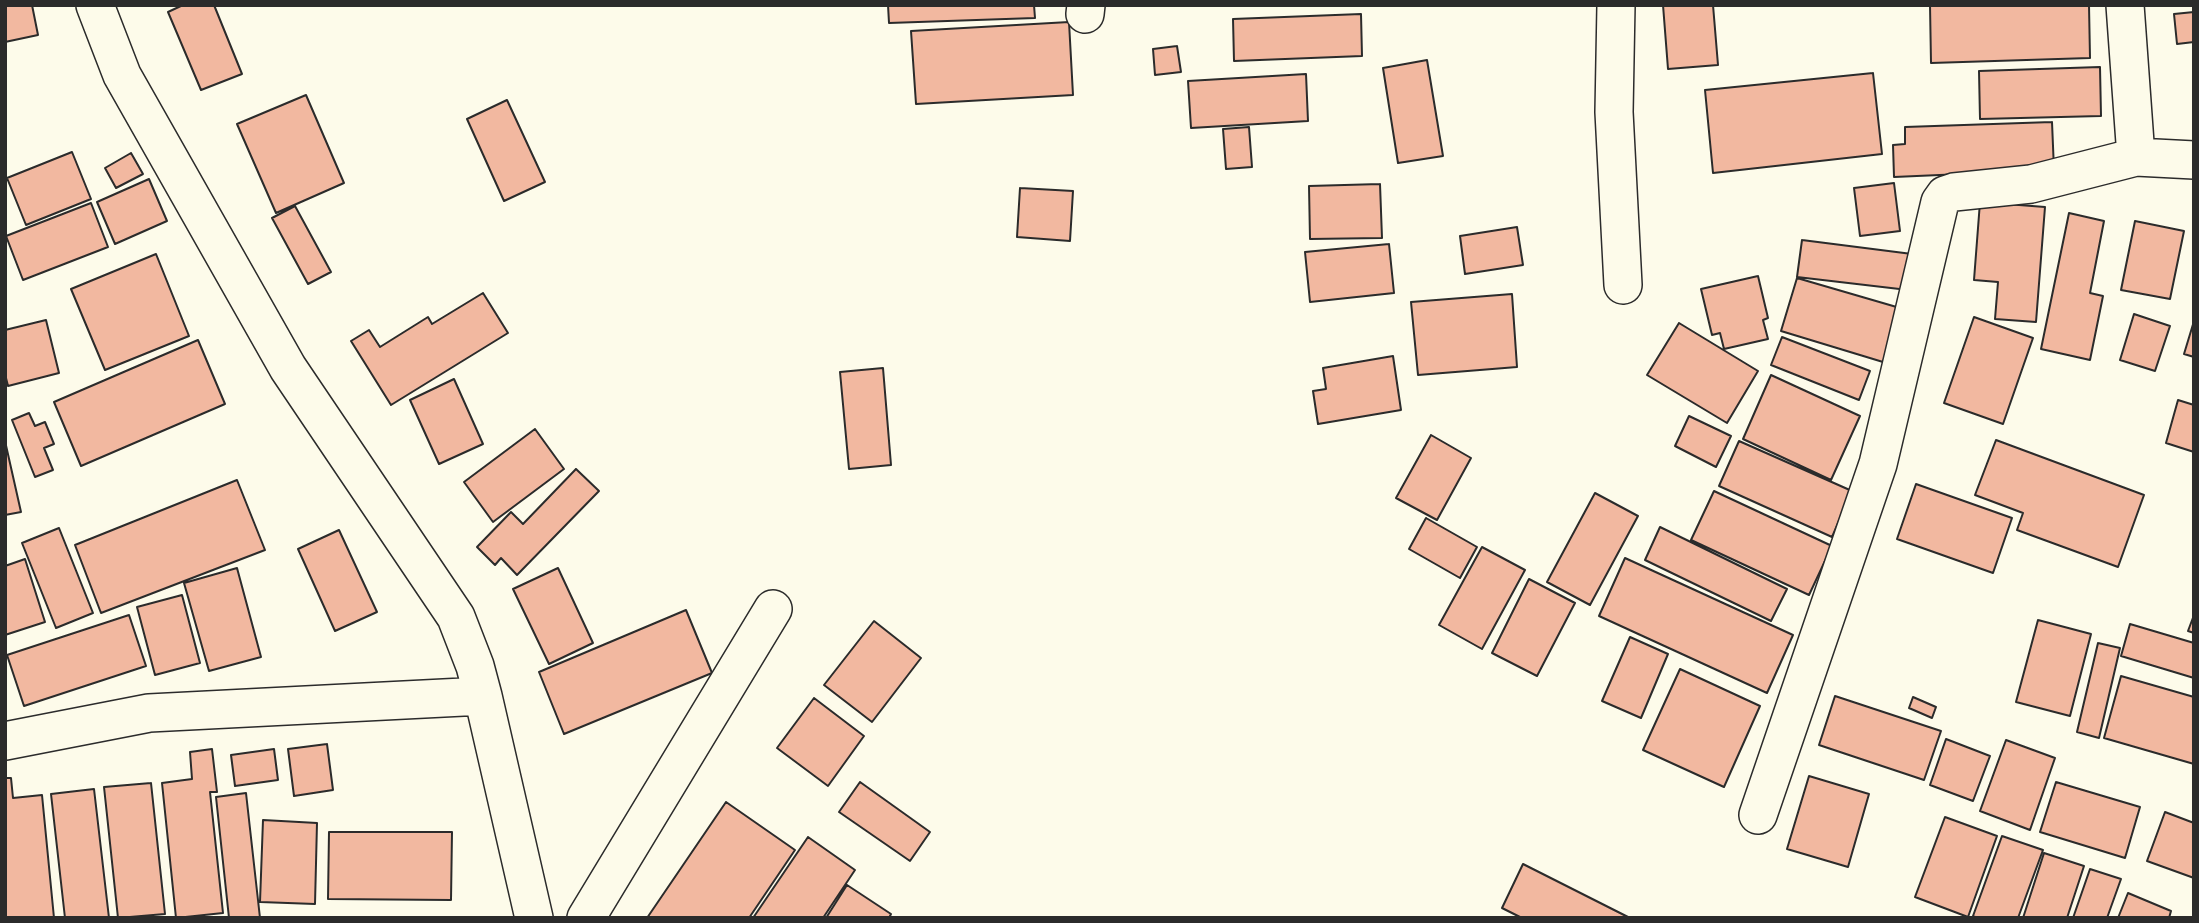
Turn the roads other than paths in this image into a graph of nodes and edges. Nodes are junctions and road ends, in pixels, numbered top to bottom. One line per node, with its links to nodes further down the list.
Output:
1 (95, 5): 8 (street)
2 (1616, 5): 6 (street)
3 (2125, 5): 4 (street)
4 (2136, 157): 5 (street); 10 (street)
5 (2194, 160)
6 (1623, 285)
7 (773, 609): 12 (street)
8 (483, 696): 9 (street); 11 (street)
9 (5, 741)
10 (1758, 815)
11 (534, 918)
12 (586, 918)

